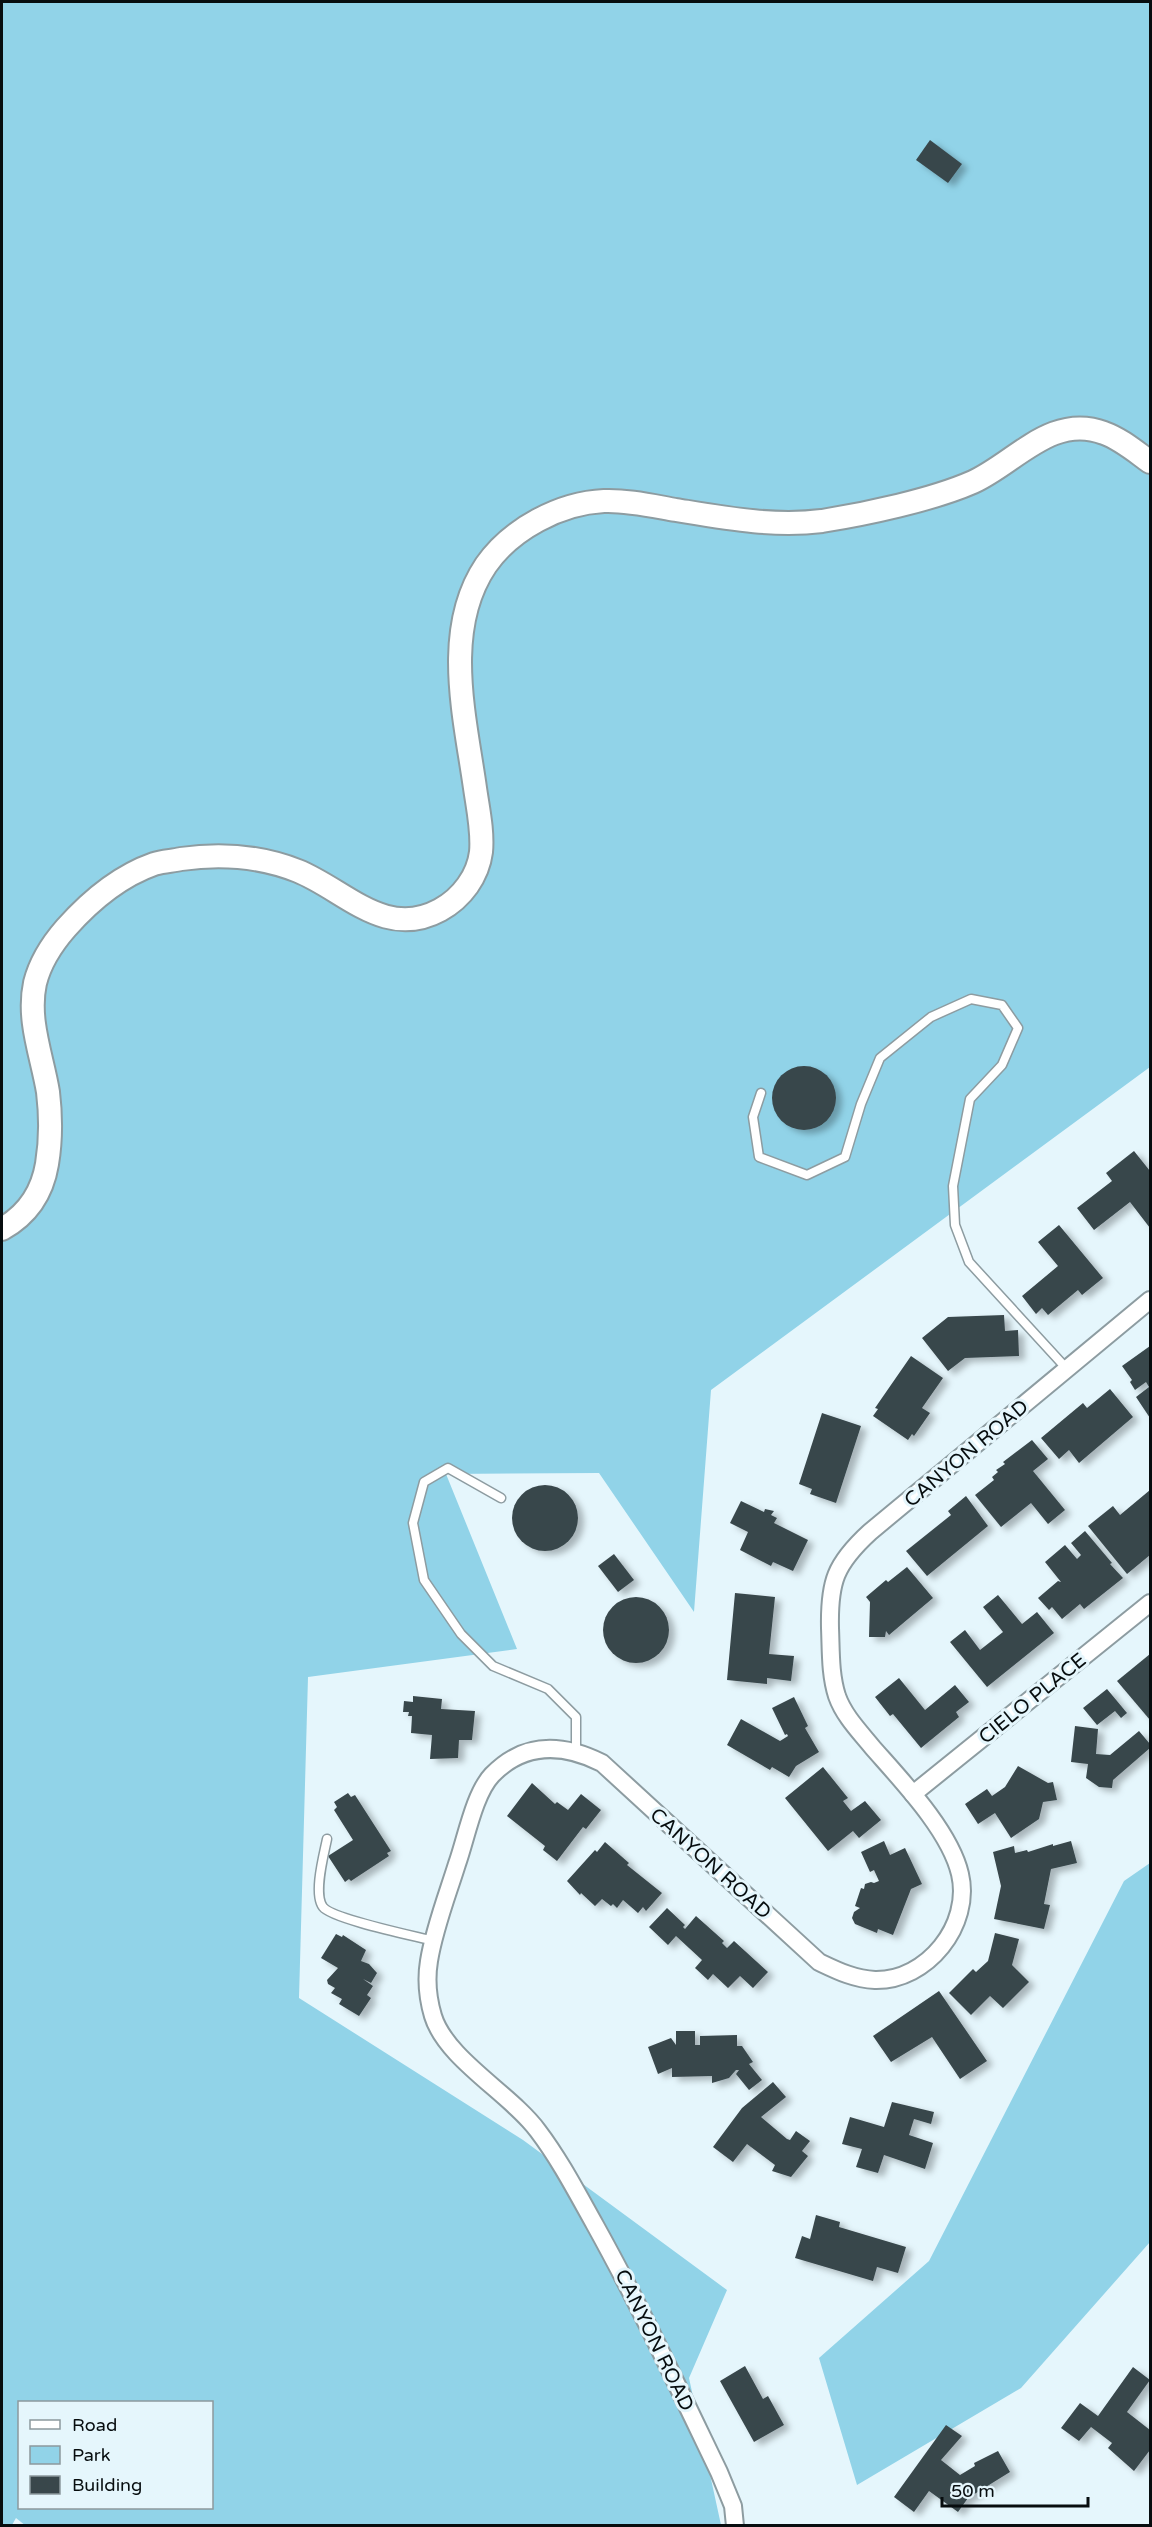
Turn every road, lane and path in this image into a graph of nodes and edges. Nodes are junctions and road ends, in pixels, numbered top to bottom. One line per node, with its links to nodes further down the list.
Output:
1 (1150, 462): 3 (street)
2 (761, 1094): 5 (lane)
3 (2, 1229)
4 (1150, 1300): 5 (street, CANYON ROAD)
5 (1067, 1370): 9 (street, CANYON ROAD)
6 (501, 1498): 8 (lane)
7 (1150, 1603): 9 (street, CIELO PLACE)
8 (576, 1751): 9 (street, CANYON ROAD); 11 (street, CANYON ROAD)
9 (913, 1794)
10 (327, 1839): 11 (lane)
11 (434, 1941): 12 (street, CANYON ROAD)
12 (735, 2526)

